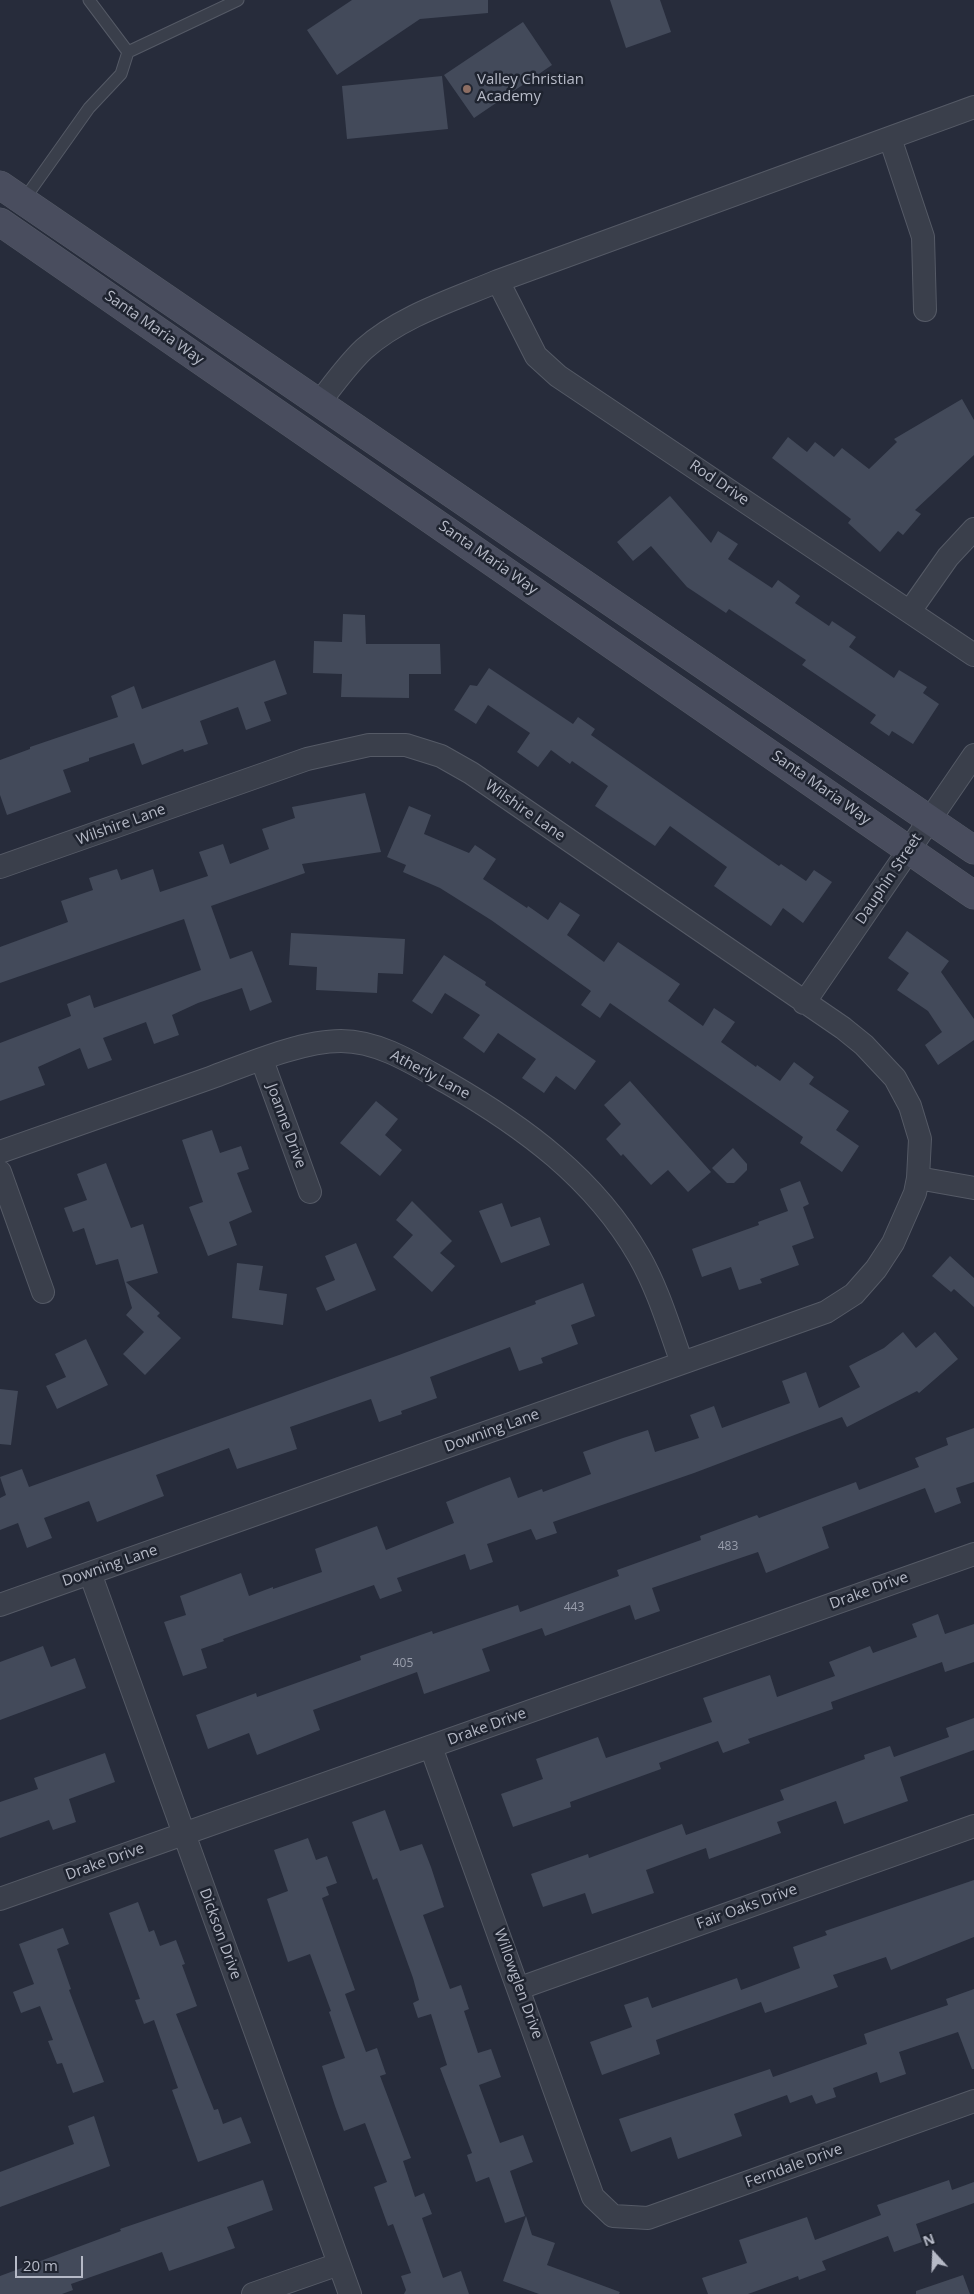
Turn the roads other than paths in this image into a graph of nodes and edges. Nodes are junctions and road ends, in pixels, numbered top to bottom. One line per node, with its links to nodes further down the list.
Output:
1 (90, 0): 3 (lane)
2 (238, 0): 3 (lane)
3 (128, 52): 7 (lane)
4 (974, 107): 5 (street)
5 (890, 138): 9 (street); 10 (street)
6 (0, 185): 7 (main road, Santa Maria Way)
7 (23, 201): 8 (street); 11 (main road, Santa Maria Way)
8 (2, 227): 17 (main road, Santa Maria Way)
9 (498, 281): 11 (street); 13 (street, Rod Drive)
10 (925, 310)
11 (319, 403): 16 (main road, Santa Maria Way)
12 (974, 528): 13 (street)
13 (910, 611): 14 (street, Rod Drive)
14 (974, 654)
15 (974, 755): 16 (street, Dauphin Street)
16 (930, 820): 17 (street, Dauphin Street); 18 (main road, Santa Maria Way)
17 (909, 850): 20 (main road, Santa Maria Way); 21 (street, Dauphin Street)
18 (974, 850)
19 (0, 868): 21 (street, Wilshire Lane)
20 (974, 895)
21 (804, 1003): 25 (street, Wilshire Lane)
22 (262, 1060): 23 (street, Atherly Lane); 27 (street, Joanne Drive); 29 (street, Atherly Lane)
23 (0, 1152)
24 (0, 1172): 28 (street)
25 (918, 1178): 26 (street); 29 (street, Downing Lane)
26 (974, 1188)
27 (310, 1192)
28 (43, 1292)
29 (682, 1363): 31 (street, Downing Lane)
30 (974, 1554): 33 (street, Drake Drive)
31 (90, 1573): 32 (street, Downing Lane); 35 (street, Dickson Drive)
32 (0, 1605)
33 (431, 1747): 35 (street, Drake Drive); 37 (street, Willowglen Drive)
34 (974, 1826): 37 (street, Fair Oaks Drive)
35 (184, 1834): 36 (street, Drake Drive); 40 (street, Dickson Drive)
36 (0, 1899)
37 (520, 1988): 39 (street, Willowglen Drive)
38 (974, 2101): 39 (street, Ferndale Drive)
39 (613, 2216)
40 (339, 2264): 41 (street); 42 (street, Dickson Drive)
41 (253, 2294)
42 (350, 2294)

